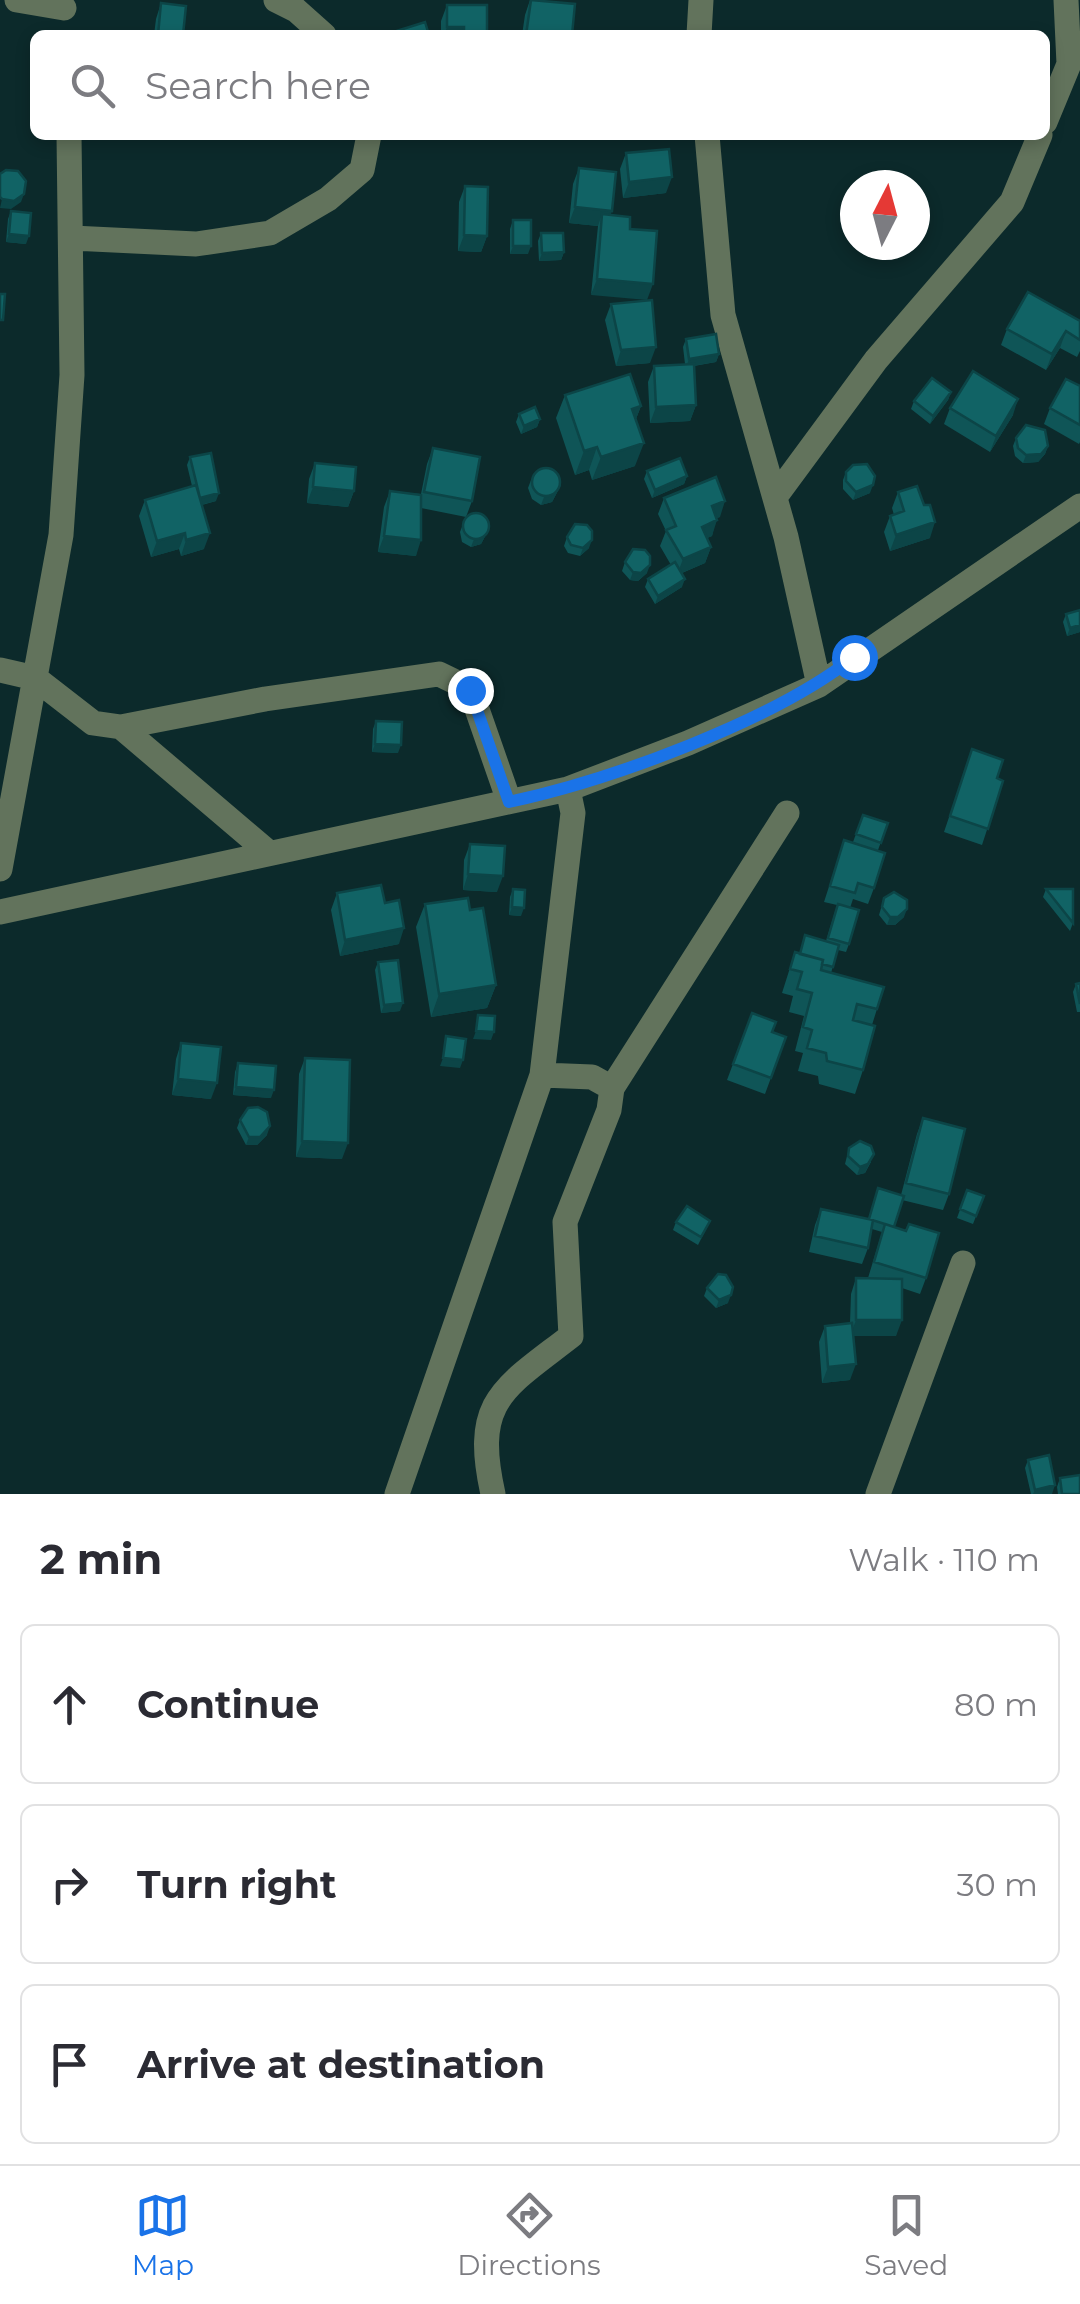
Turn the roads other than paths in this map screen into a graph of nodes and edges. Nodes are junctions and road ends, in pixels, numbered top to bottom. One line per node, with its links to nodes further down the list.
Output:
1 (17, 0): 5 (street)
2 (276, 0): 7 (street)
3 (701, 0): 8 (street)
4 (1066, 0): 9 (street)
5 (64, 4): 6 (street)
6 (65, 30)
7 (318, 30)
8 (698, 30)
9 (1050, 110)
10 (69, 140): 14 (street)
11 (369, 140): 14 (street)
12 (707, 140): 15 (street)
13 (1038, 140): 15 (street)
14 (72, 238): 18 (street)
15 (775, 497): 19 (street)
16 (1080, 506): 19 (street)
17 (0, 670): 18 (street)
18 (35, 678): 20 (street); 25 (street)
19 (819, 685): 21 (street)
20 (121, 727): 22 (street); 24 (street)
21 (568, 789): 22 (street); 27 (street)
22 (509, 802): 24 (street)
23 (787, 813): 28 (street)
24 (268, 852): 26 (street)
25 (0, 869)
26 (0, 912)
27 (542, 1075): 28 (street); 30 (street)
28 (612, 1088): 31 (street)
29 (963, 1263): 32 (street)
30 (397, 1494)
31 (494, 1494)
32 (878, 1494)

